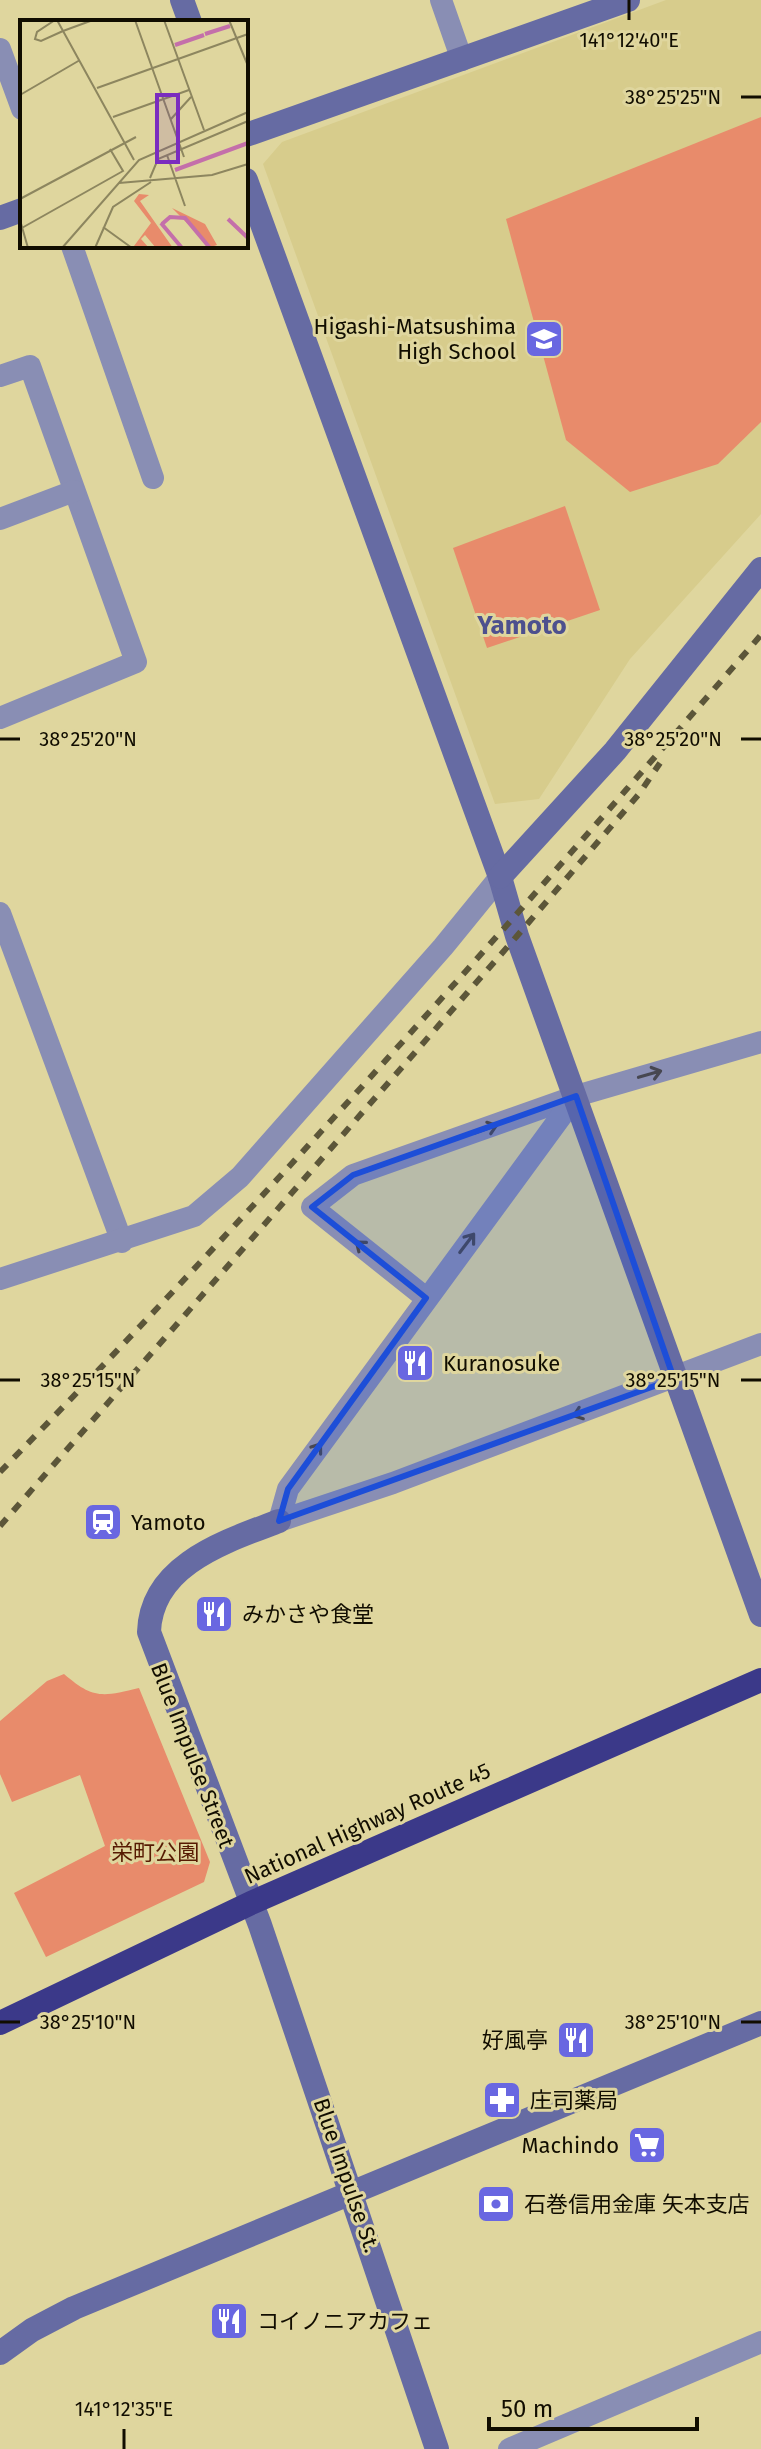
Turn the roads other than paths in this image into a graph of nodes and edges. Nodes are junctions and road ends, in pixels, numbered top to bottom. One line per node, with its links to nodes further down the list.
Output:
1 (182, 0): 4 (street)
2 (441, 0): 6 (street)
3 (628, 0): 6 (street)
4 (189, 20)
5 (0, 49): 7 (street)
6 (462, 60): 8 (street)
7 (20, 104)
8 (248, 134)
9 (248, 185): 19 (street)
10 (20, 211): 11 (street)
11 (0, 218)
12 (73, 248): 14 (street)
13 (0, 376): 15 (street)
14 (153, 478)
15 (74, 491): 16 (street); 18 (street)
16 (0, 519)
17 (761, 569): 19 (street)
18 (0, 718)
19 (500, 877): 22 (street); 23 (street)
20 (0, 913): 23 (street)
21 (761, 1042): 22 (street, one-way to 21)
22 (576, 1096): 25 (street, one-way to 22); 25 (street, one-way to 22); 27 (street)
23 (122, 1242): 24 (street)
24 (0, 1279)
25 (426, 1298): 28 (street, one-way to 25)
26 (761, 1344): 27 (street)
27 (674, 1379): 28 (street, one-way to 28); 29 (street)
28 (279, 1521): 31 (street, Blue Impulse Street)
29 (761, 1615)
30 (761, 1680): 31 (highway, National Highway Route 45)
31 (251, 1903): 32 (highway, National Highway Route 45); 34 (street, Blue Impulse St.)
32 (0, 2023)
33 (761, 2023): 34 (street)
34 (354, 2193): 36 (street); 37 (street, Blue Impulse St.)
35 (761, 2342): 38 (street)
36 (0, 2353)
37 (437, 2449)
38 (509, 2449)

